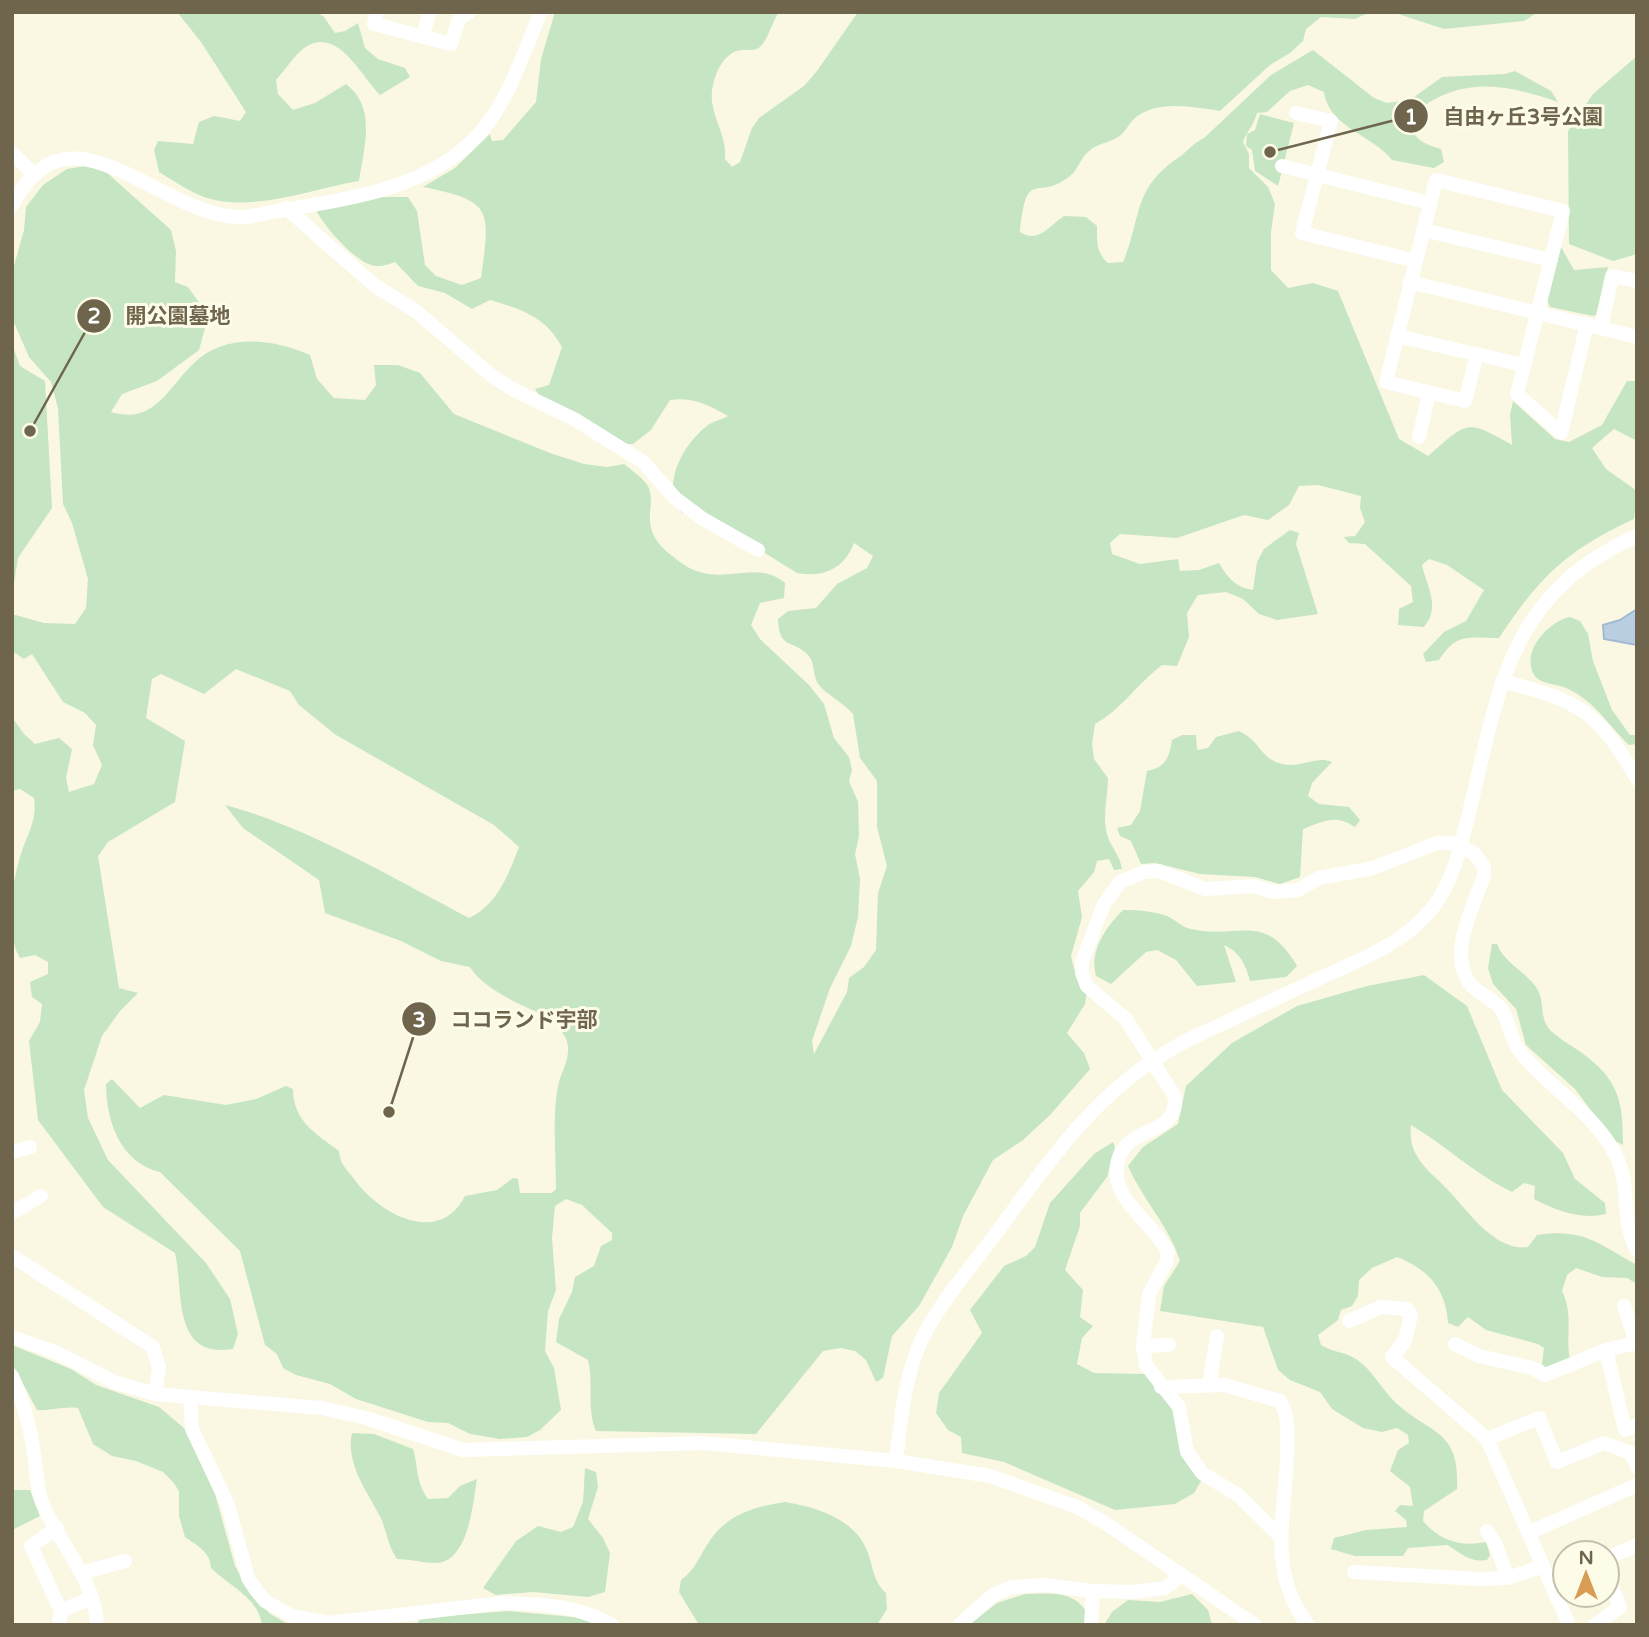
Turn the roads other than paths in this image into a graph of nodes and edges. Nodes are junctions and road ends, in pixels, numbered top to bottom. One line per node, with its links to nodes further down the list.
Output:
1 (377, 12): 5 (street)
2 (429, 12): 5 (street)
3 (469, 12): 5 (street)
4 (541, 12): 13 (street)
5 (423, 37)
6 (1296, 113): 10 (street)
7 (12, 153): 9 (street)
8 (1282, 166): 10 (street)
9 (35, 174): 12 (street); 13 (street)
10 (1318, 175): 11 (street); 16 (street)
11 (1430, 203): 14 (street); 15 (street)
12 (12, 206)
13 (286, 208): 28 (street)
14 (1423, 230): 15 (street); 16 (street)
15 (1551, 260): 19 (street)
16 (1416, 261): 18 (street)
17 (1637, 281): 20 (street)
18 (1410, 282): 19 (street); 21 (street)
19 (1538, 312): 20 (street); 24 (street)
20 (1594, 326): 22 (street); 24 (street)
21 (1397, 336): 23 (street); 25 (street)
22 (1637, 337)
23 (1477, 354): 24 (street); 25 (street)
24 (1524, 365)
25 (1429, 393): 26 (street)
26 (1419, 437)
27 (1637, 536): 29 (street)
28 (758, 550)
29 (1502, 681): 30 (street); 31 (street)
30 (1637, 779)
31 (1461, 846): 36 (street); 45 (street); 54 (street)
32 (30, 1147): 33 (street)
33 (12, 1152)
34 (41, 1196): 35 (street)
35 (12, 1213)
36 (1637, 1250)
37 (12, 1256): 50 (street)
38 (1625, 1306): 43 (street)
39 (1349, 1321): 53 (street)
40 (1217, 1336): 48 (street)
41 (12, 1337): 50 (street)
42 (1455, 1344): 46 (street)
43 (1636, 1344): 46 (street)
44 (1169, 1345): 45 (street)
45 (1143, 1346): 49 (street)
46 (1606, 1350): 52 (street)
47 (12, 1376): 57 (street)
48 (1209, 1385): 49 (street); 60 (street)
49 (1161, 1387): 60 (street)
50 (155, 1394): 51 (street)
51 (190, 1397): 54 (street); 72 (street)
52 (1637, 1425)
53 (1487, 1439): 55 (street); 59 (street)
54 (897, 1461): 65 (street)
55 (1637, 1467)
56 (1637, 1485): 59 (street)
57 (57, 1528): 64 (street); 70 (street)
58 (1487, 1531): 66 (street)
59 (1528, 1533): 62 (street)
60 (1280, 1536): 76 (street)
61 (125, 1561): 64 (street)
62 (1543, 1566): 66 (street); 77 (street)
63 (1354, 1572): 66 (street)
64 (81, 1573): 68 (street)
65 (1182, 1575): 67 (street); 75 (street)
66 (1508, 1578)
67 (1093, 1591): 73 (street); 74 (street)
68 (91, 1598): 70 (street); 71 (street)
69 (1617, 1609): 78 (street)
70 (60, 1618)
71 (97, 1625)
72 (612, 1625)
73 (959, 1625)
74 (1091, 1625)
75 (1255, 1625)
76 (1308, 1625)
77 (1569, 1625)
78 (1595, 1625)

